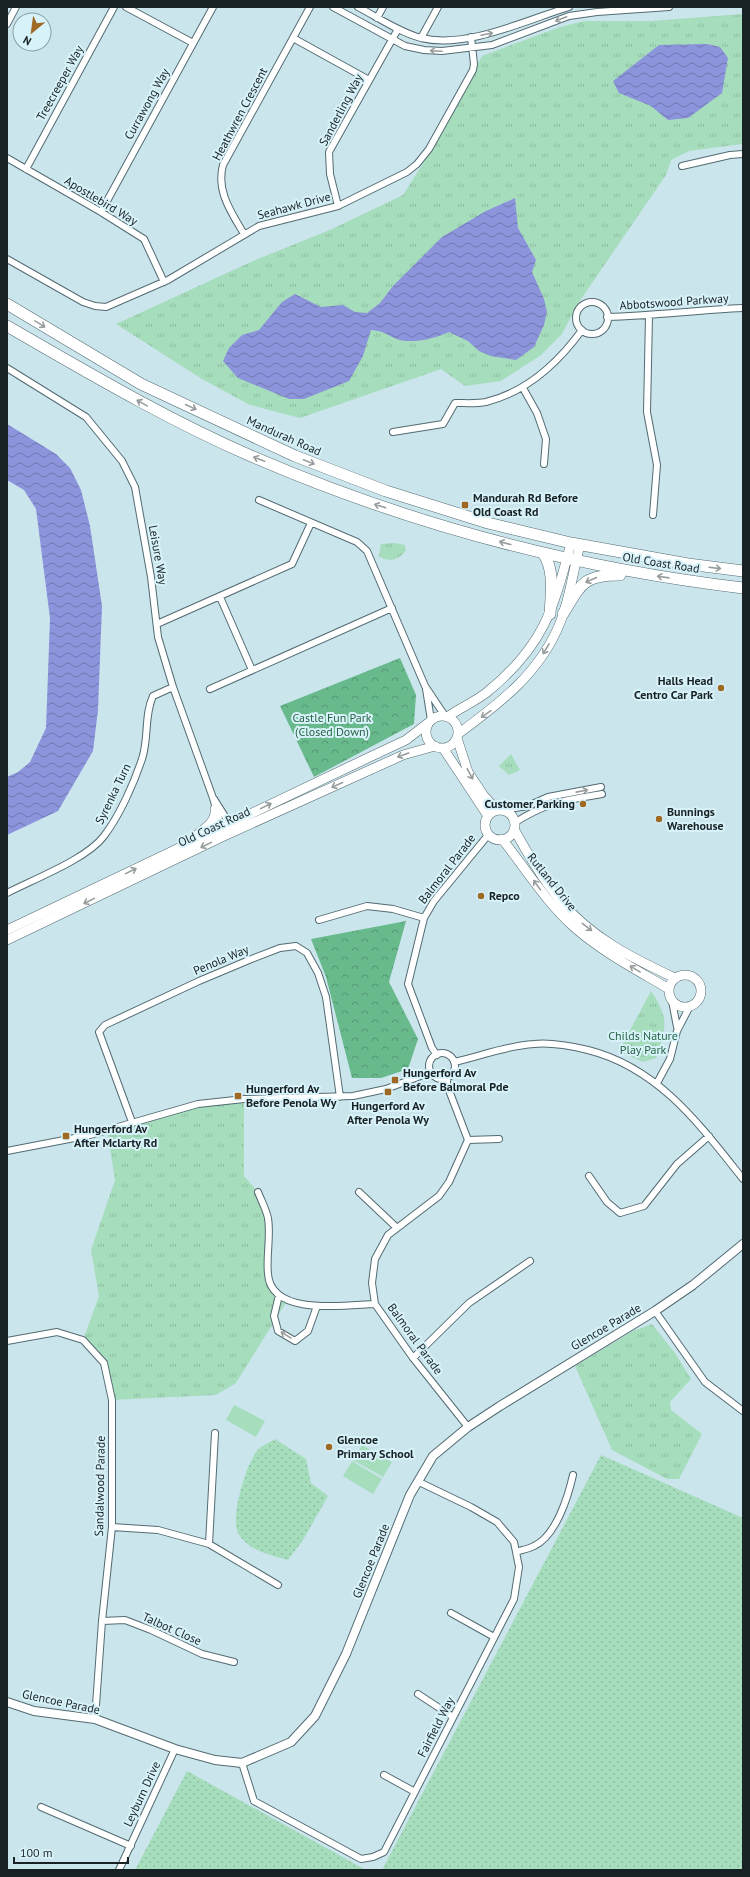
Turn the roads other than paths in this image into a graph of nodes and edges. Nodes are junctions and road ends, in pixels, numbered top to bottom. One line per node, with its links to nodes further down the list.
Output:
1 (16, 7): 15 (street)
2 (114, 7): 27 (street, Treecreeper Way)
3 (126, 7): 21 (street)
4 (213, 7): 21 (street, Currawong Way)
5 (310, 7): 18 (street, Heathwren Crescent)
6 (333, 7): 20 (street)
7 (358, 7): 14 (street)
8 (383, 7): 14 (street)
9 (438, 7): 19 (street)
10 (569, 7): 17 (street, one-way to 10)
11 (581, 7): 13 (street)
12 (669, 7): 13 (street)
13 (582, 14): 22 (street, one-way to 22)
14 (377, 18): 16 (street)
15 (7, 24)
16 (398, 29): 19 (street); 20 (street, Sanderling Way)
17 (471, 37): 19 (street); 22 (street, Seahawk Drive)
18 (293, 38): 23 (street); 30 (street, Heathwren Crescent)
19 (421, 38)
20 (391, 39): 22 (street, one-way to 20); 23 (street, Sanderling Way)
21 (193, 44): 29 (street, Currawong Way)
22 (473, 48): 28 (street, Seahawk Drive)
23 (369, 80): 28 (street, Sanderling Way)
24 (743, 154): 26 (street)
25 (7, 158): 27 (street, Apostlebird Way)
26 (682, 166)
27 (26, 169): 29 (street, Apostlebird Way)
28 (338, 206): 30 (street, Seahawk Drive)
29 (100, 212): 32 (street, Apostlebird Way)
30 (244, 234): 32 (street, Seahawk Drive)
31 (7, 258): 32 (street, Seahawk Drive)
32 (164, 282)
33 (7, 304): 46 (highway, Mandurah Road, one-way to 46)
34 (743, 308): 35 (street, Abbotswood Parkway)
35 (648, 316): 36 (street, Abbotswood Parkway); 44 (street)
36 (607, 317): 38 (street); 38 (street)
37 (7, 326): 47 (highway, one-way to 37)
38 (582, 330): 40 (street)
39 (7, 368): 56 (street, Leisure Way)
40 (523, 388): 41 (street); 42 (street)
41 (393, 432)
42 (544, 464)
43 (259, 500): 45 (street)
44 (653, 515)
45 (311, 523): 52 (street); 53 (street)
46 (575, 544): 48 (main road); 49 (highway, Old Coast Road, one-way to 49)
47 (543, 553): 48 (highway, Old Coast Road); 54 (highway)
48 (571, 560): 50 (highway, Old Coast Road); 54 (main road); 55 (main road)
49 (743, 571)
50 (643, 575): 51 (highway, Old Coast Road, one-way to 50); 55 (highway, one-way to 55)
51 (743, 588)
52 (220, 597): 56 (street); 57 (street)
53 (392, 608): 57 (street); 58 (street)
54 (550, 614): 61 (main road)
55 (563, 614): 63 (main road, one-way to 63)
56 (157, 624): 59 (street, Leisure Way)
57 (252, 670): 60 (street)
58 (425, 686): 61 (street); 62 (street)
59 (173, 687): 65 (street, Leisure Way); 74 (street, Syrenka Turn)
60 (210, 689)
61 (446, 717): 62 (main road); 63 (main road)
62 (430, 722): 64 (main road); 70 (main road, Old Coast Road, one-way to 62)
63 (457, 736): 64 (main road); 67 (main road, one-way to 67)
64 (439, 747): 68 (main road); 70 (main road, Old Coast Road, one-way to 70)
65 (213, 798): 66 (street, Leisure Way); 70 (street, Leisure Way)
66 (215, 809): 70 (street, Leisure Way); 73 (main road)
67 (500, 810): 68 (main road); 69 (main road); 69 (street, one-way to 69)
68 (488, 816): 71 (main road)
69 (514, 826): 72 (main road); 79 (main road, Rutland Drive, one-way to 79)
70 (227, 830): 73 (main road, Old Coast Road); 78 (main road, Old Coast Road, one-way to 78)
71 (489, 834): 72 (main road); 75 (street, Balmoral Parade)
72 (502, 839): 80 (main road, Rutland Drive, one-way to 72)
73 (181, 847): 77 (main road, Old Coast Road, one-way to 73)
74 (7, 893)
75 (424, 918): 76 (street, Balmoral Parade); 84 (street, Balmoral Parade)
76 (319, 920)
77 (7, 930)
78 (7, 940)
79 (675, 978): 80 (main road); 82 (main road)
80 (669, 989): 81 (main road)
81 (672, 1001): 82 (main road); 83 (street)
82 (690, 1006): 83 (street)
83 (677, 1031): 88 (street)
84 (437, 1055): 85 (street); 86 (street)
85 (454, 1062): 87 (street); 88 (street)
86 (431, 1072): 87 (street); 89 (street)
87 (447, 1078): 93 (street)
88 (657, 1082): 91 (street)
89 (340, 1097): 90 (street); 90 (street, Penola Way)
90 (132, 1122): 94 (street)
91 (709, 1136): 95 (street); 96 (street)
92 (499, 1139): 93 (street)
93 (468, 1140): 99 (street, Balmoral Parade)
94 (7, 1151)
95 (588, 1176)
96 (743, 1179)
97 (258, 1192): 102 (street)
98 (359, 1192): 99 (street)
99 (396, 1227): 103 (street, Balmoral Parade)
100 (743, 1244): 105 (street, Glencoe Parade)
101 (530, 1261): 107 (street)
102 (279, 1295): 104 (street); 104 (street, one-way to 102)
103 (375, 1304): 104 (street); 107 (street, Balmoral Parade)
104 (317, 1306)
105 (655, 1311): 108 (street); 109 (street, Glencoe Parade)
106 (7, 1341): 113 (street, Sandalwood Parade)
107 (413, 1358): 109 (street, Balmoral Parade)
108 (743, 1411)
109 (468, 1427): 112 (street, Glencoe Parade)
110 (215, 1433): 114 (street)
111 (573, 1475): 115 (street)
112 (419, 1482): 115 (street, Fairfield Way); 126 (street, Glencoe Parade)
113 (112, 1527): 114 (street); 118 (street, Sandalwood Parade)
114 (209, 1544): 116 (street)
115 (516, 1552): 119 (street, Fairfield Way)
116 (278, 1585)
117 (451, 1613): 119 (street)
118 (102, 1621): 120 (street, Talbot Close); 124 (street, Sandalwood Parade)
119 (494, 1637): 123 (street, Fairfield Way)
120 (234, 1662)
121 (418, 1694): 123 (street)
122 (7, 1702): 124 (street, Glencoe Parade)
123 (453, 1717): 128 (street, Fairfield Way)
124 (95, 1719): 125 (street, Glencoe Parade)
125 (175, 1749): 126 (street, Glencoe Parade); 130 (street, Leyburn Drive)
126 (242, 1763): 128 (street, Fairfield Way)
127 (384, 1775): 128 (street)
128 (415, 1792)
129 (41, 1807): 130 (street)
130 (131, 1846): 131 (street, Leyburn Drive)
131 (119, 1870)

